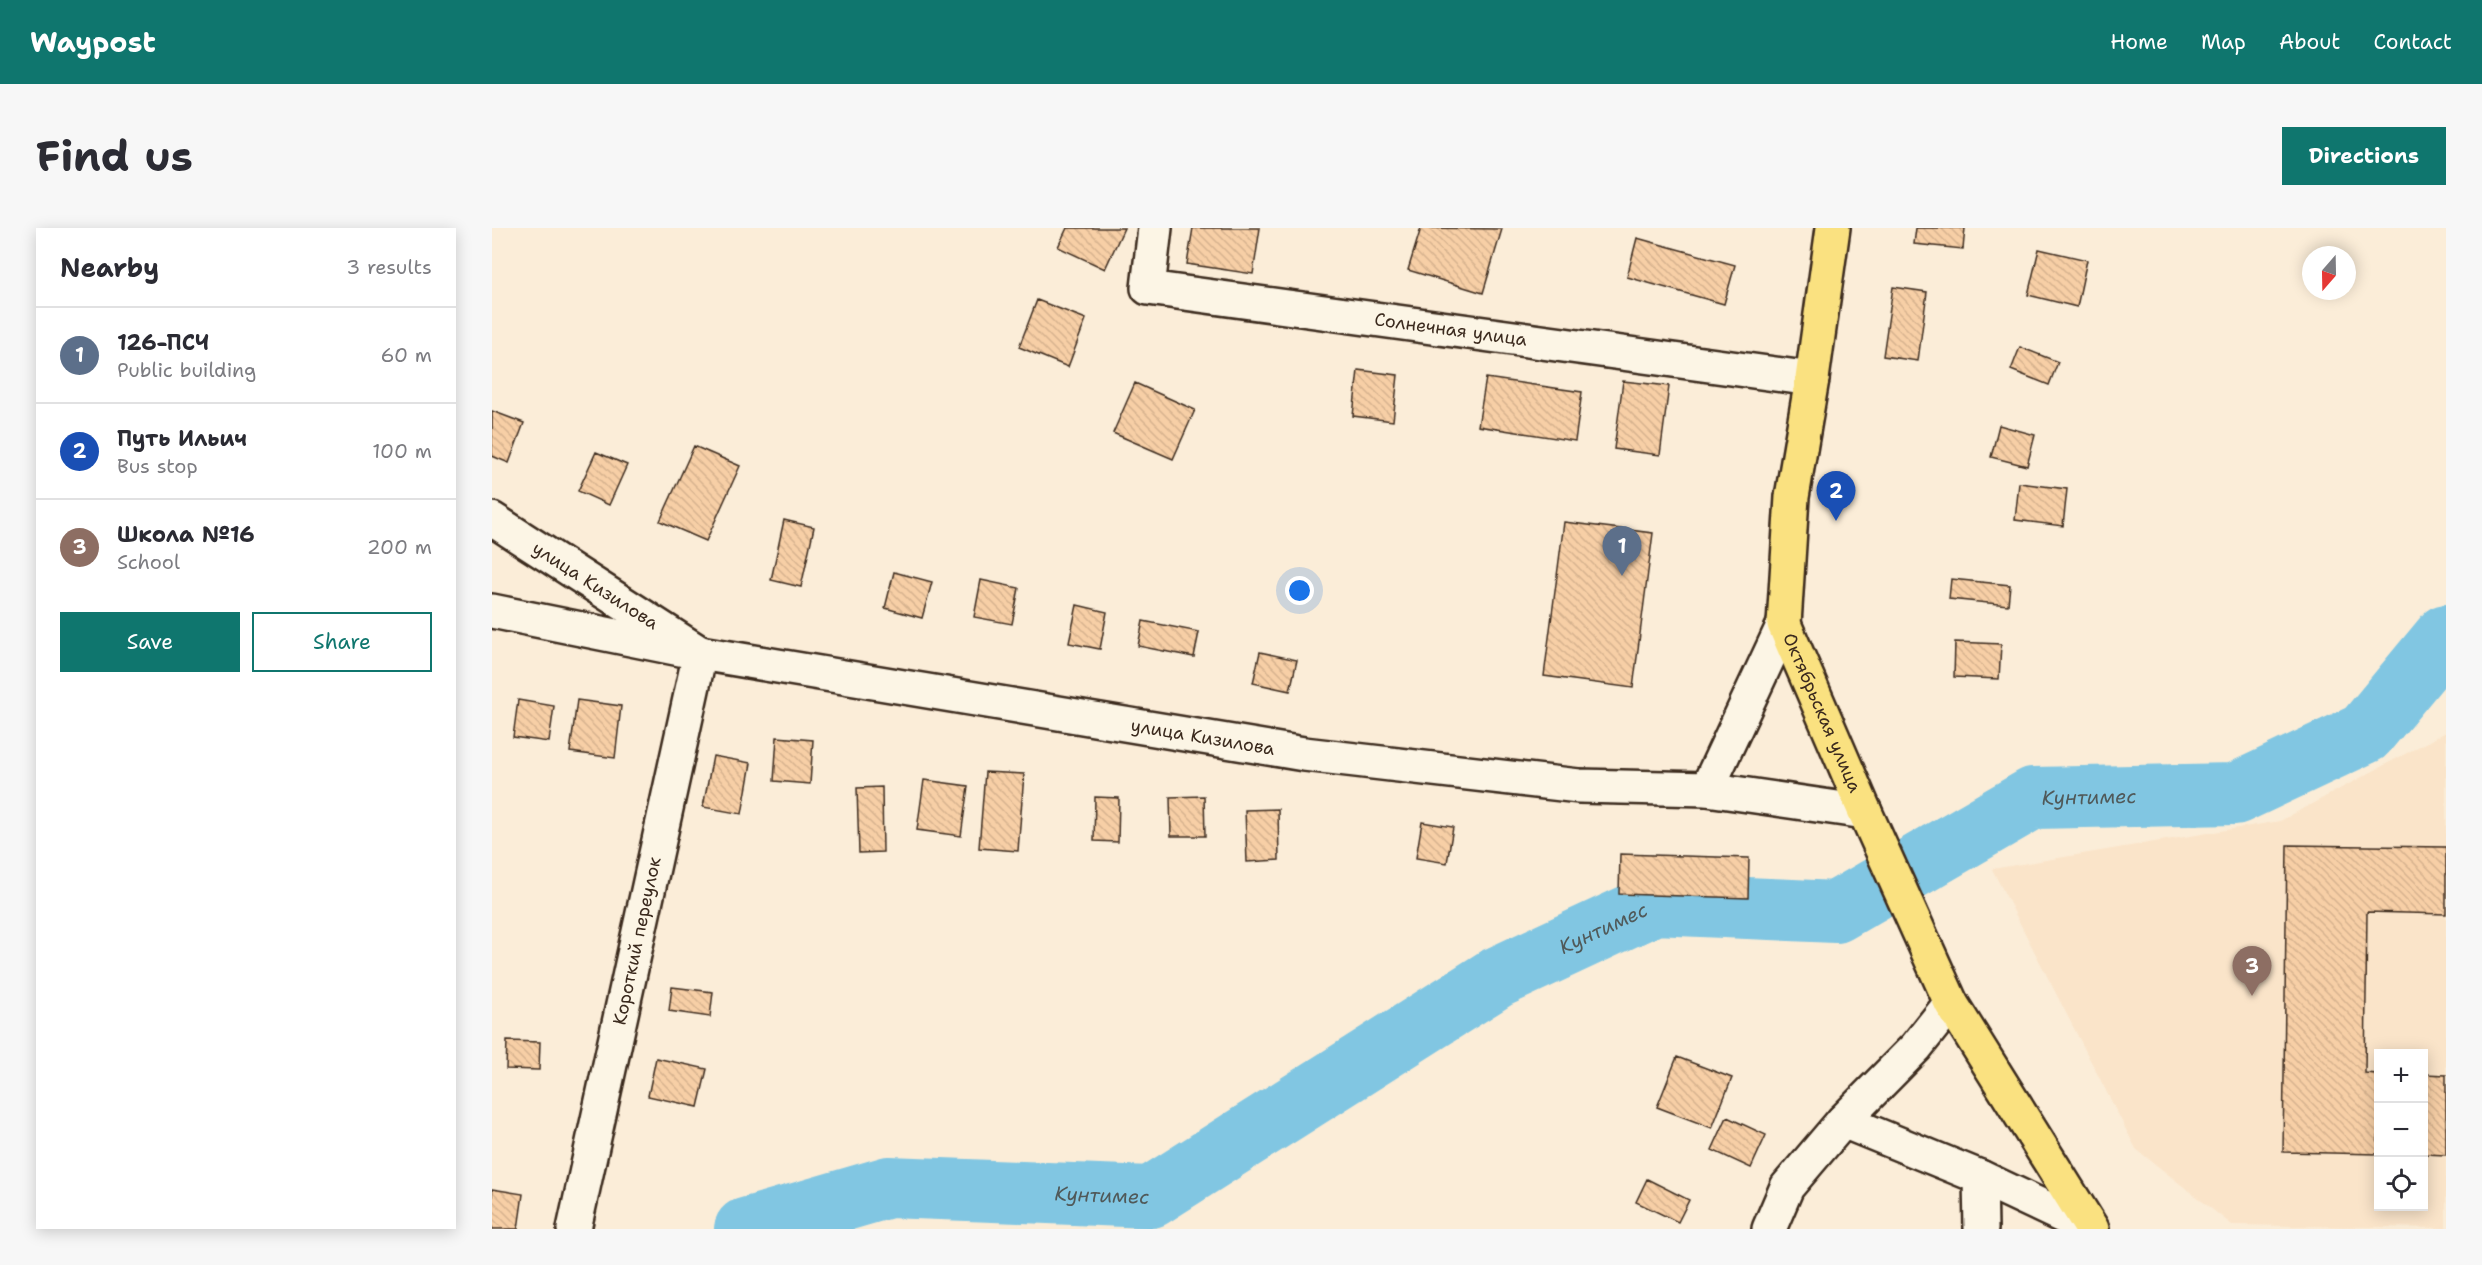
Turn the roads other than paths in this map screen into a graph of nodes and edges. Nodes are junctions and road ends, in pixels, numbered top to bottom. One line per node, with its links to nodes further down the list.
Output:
1 (1155, 228): 3 (street, Солнечная улица)
2 (1833, 228): 3 (main road, Октябрьская улица)
3 (1812, 379): 6 (main road, Октябрьская улица)
4 (492, 519): 7 (street, улица Кизилова)
5 (492, 611): 7 (street, улица Кизилова)
6 (1784, 624): 8 (street); 9 (main road, Октябрьская улица)
7 (700, 653): 8 (street, улица Кизилова); 13 (street, Короткий переулок)
8 (1707, 789): 9 (street, улица Кизилова)
9 (1865, 813): 10 (main road, Октябрьская улица)
10 (1951, 1003): 11 (street); 16 (main road, Октябрьская улица)
11 (1843, 1121): 12 (street); 14 (street)
12 (1980, 1177): 15 (street); 16 (street)
13 (574, 1229)
14 (1768, 1229)
15 (1981, 1229)
16 (2091, 1229)

